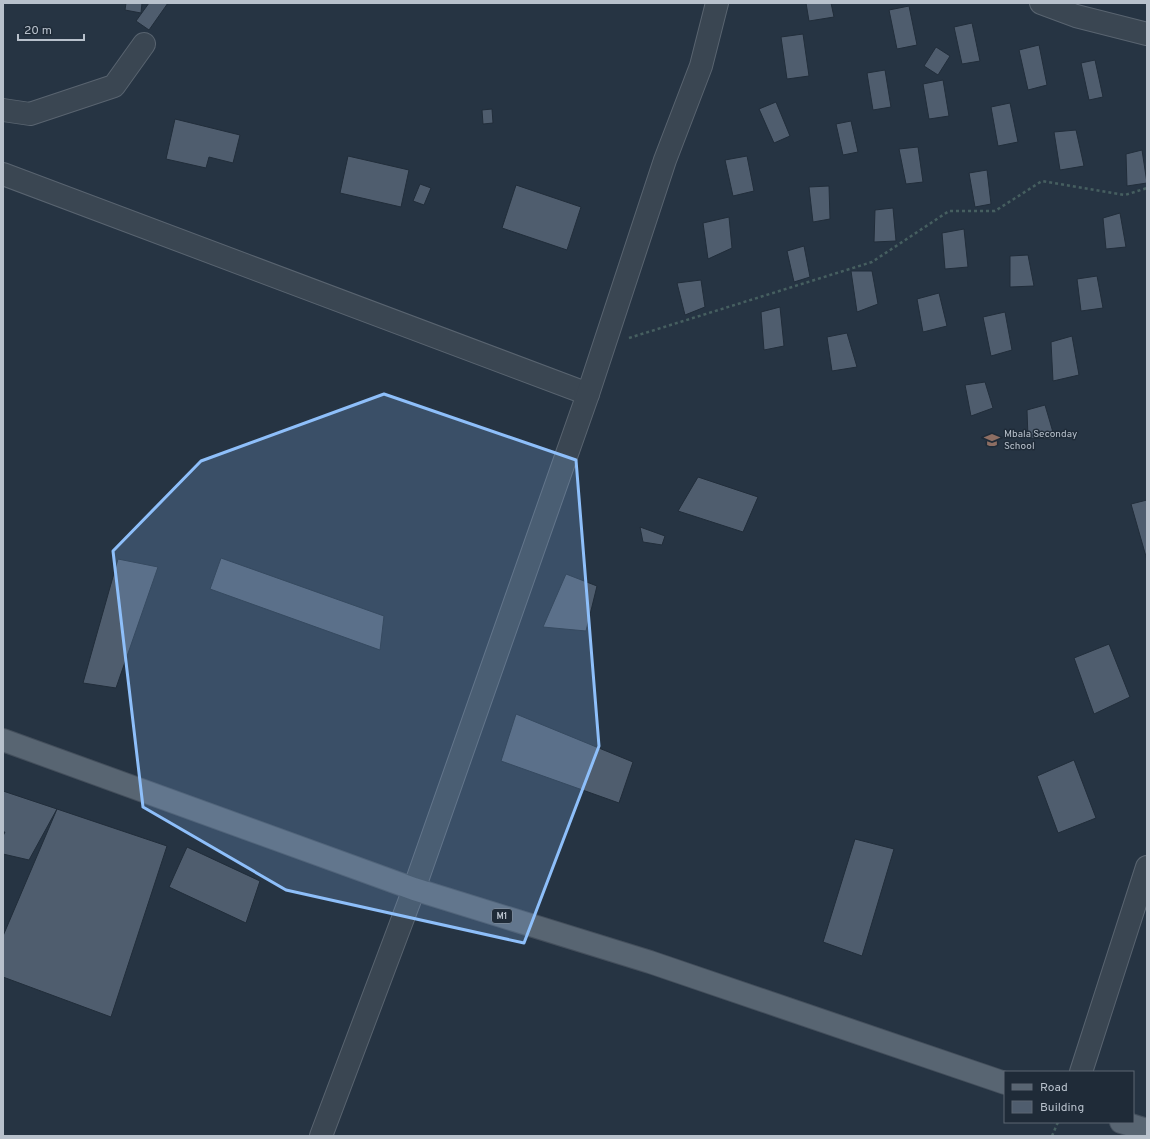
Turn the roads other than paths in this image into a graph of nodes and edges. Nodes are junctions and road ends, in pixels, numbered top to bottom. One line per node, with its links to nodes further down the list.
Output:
1 (717, 3): 7 (street)
2 (1041, 3): 3 (street)
3 (1147, 34)
4 (144, 44): 5 (street)
5 (3, 110)
6 (3, 174): 7 (street)
7 (588, 394): 10 (street)
8 (3, 740): 10 (main road, M1)
9 (1147, 867): 11 (street)
10 (414, 889): 12 (main road, M1); 15 (street)
11 (1081, 1071)
12 (1004, 1083)
13 (1123, 1123): 14 (main road)
14 (1147, 1130)
15 (321, 1136)

